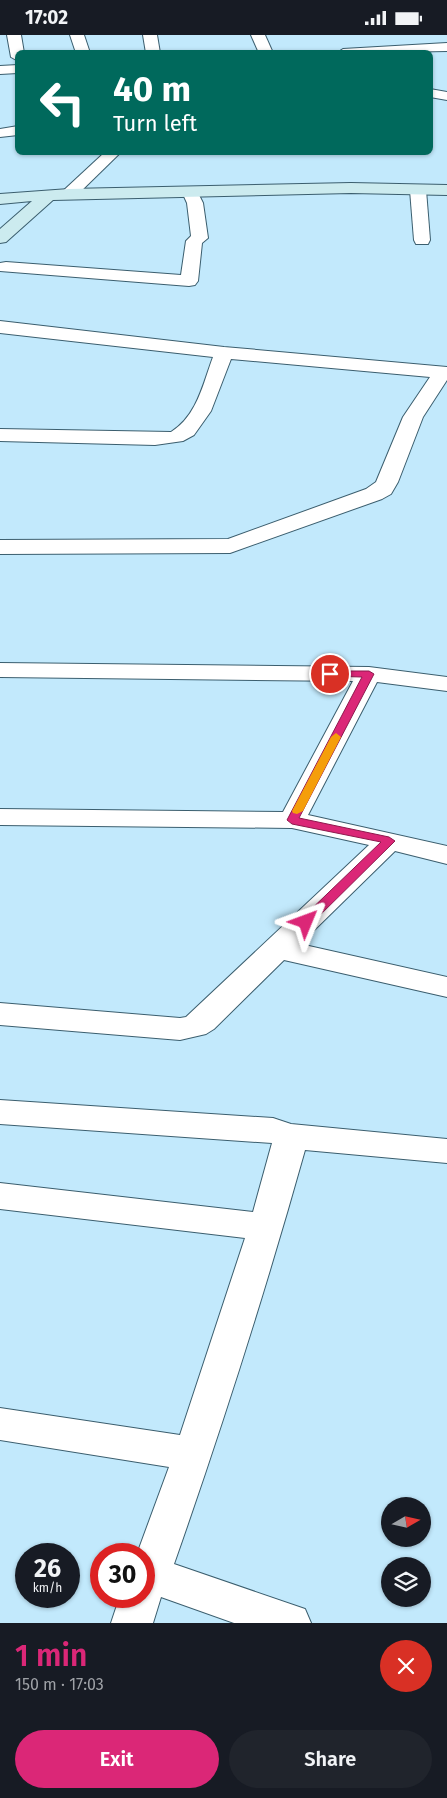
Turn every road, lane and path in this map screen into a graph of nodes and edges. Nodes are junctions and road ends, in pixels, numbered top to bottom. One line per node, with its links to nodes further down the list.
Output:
1 (14, 35): 7 (street)
2 (77, 35): 8 (street)
3 (150, 35): 9 (street)
4 (258, 35): 10 (street)
5 (372, 35): 11 (street)
6 (447, 47): 12 (street)
7 (17, 50)
8 (82, 50)
9 (152, 50)
10 (265, 50)
11 (380, 50)
12 (416, 50)
13 (15, 69): 14 (street)
14 (0, 70)
15 (433, 94): 16 (street)
16 (447, 96)
17 (15, 130): 18 (street)
18 (0, 133)
19 (110, 155): 23 (street)
20 (418, 189): 21 (street); 22 (street); 27 (street)
21 (447, 190)
22 (190, 192): 23 (street); 28 (street)
23 (69, 194): 24 (street)
24 (48, 195): 25 (street); 26 (street)
25 (0, 199)
26 (0, 238)
27 (422, 240)
28 (6, 267)
29 (0, 327): 30 (street)
30 (224, 353): 31 (street); 32 (street)
31 (444, 373): 33 (street)
32 (0, 435)
33 (0, 547)
34 (0, 670): 35 (street)
35 (369, 674): 36 (street); 38 (street)
36 (447, 684)
37 (0, 817): 38 (street)
38 (292, 820): 39 (street)
39 (389, 841): 40 (street); 41 (street)
40 (447, 855)
41 (278, 949): 42 (street); 43 (street)
42 (447, 987)
43 (0, 1014)
44 (0, 1112): 45 (street)
45 (286, 1136): 46 (street); 48 (street)
46 (447, 1151)
47 (0, 1196): 48 (street)
48 (266, 1227): 50 (street)
49 (0, 1424): 50 (street)
50 (193, 1454): 51 (street)
51 (155, 1559)
52 (155, 1589): 55 (street)
53 (137, 1608): 54 (street)
54 (132, 1623)
55 (290, 1623)

